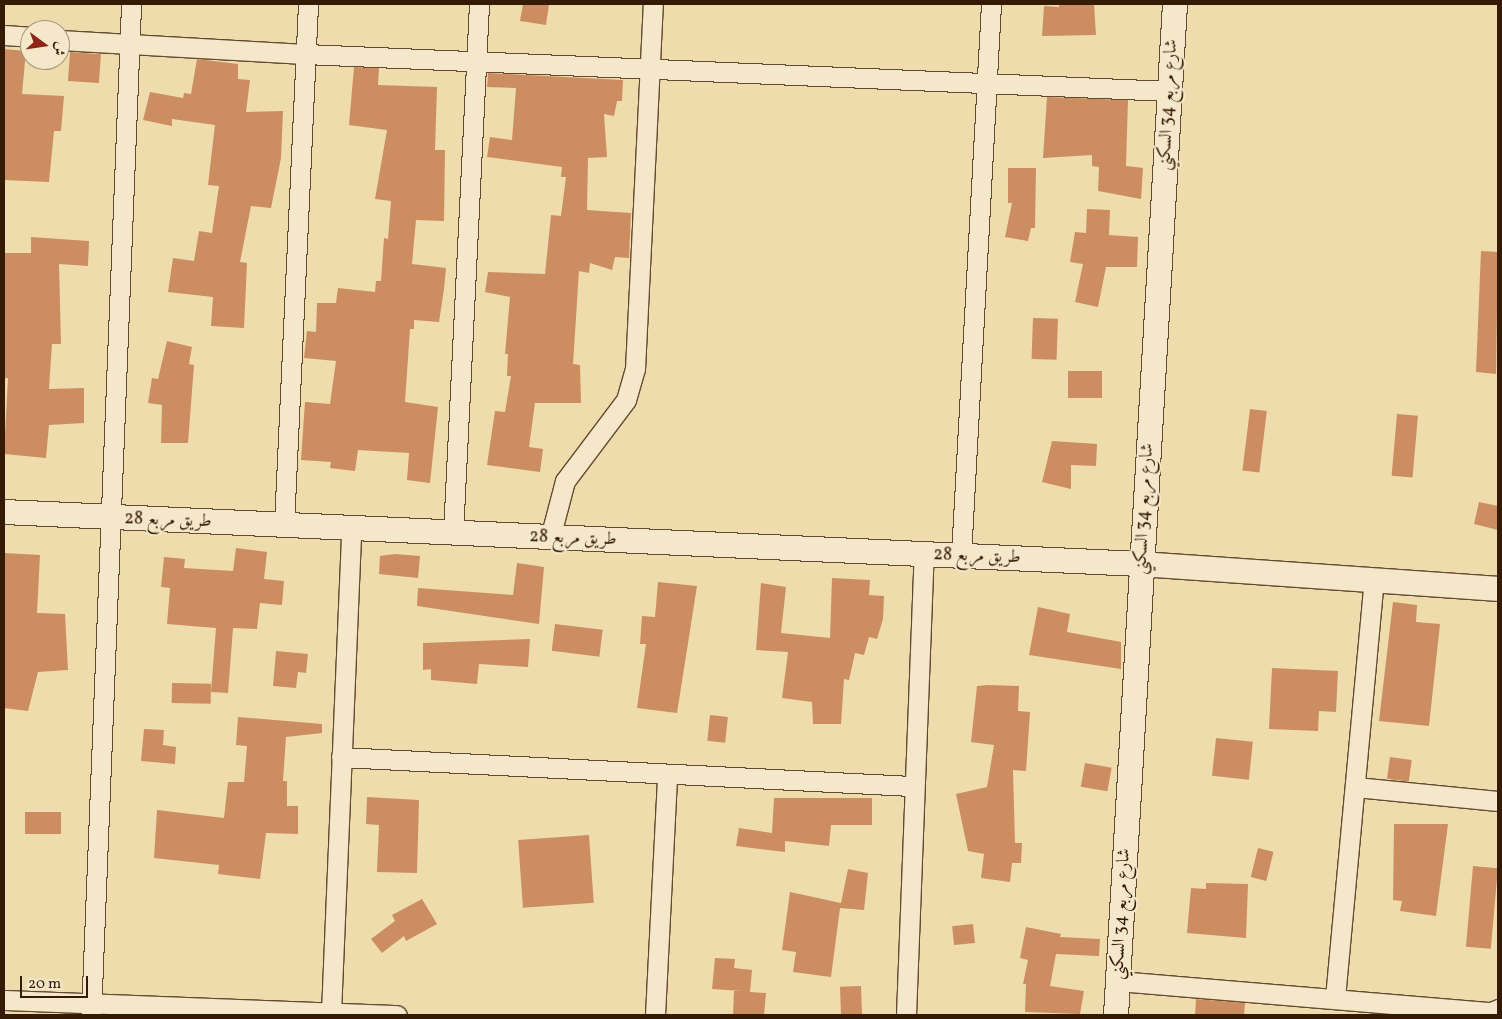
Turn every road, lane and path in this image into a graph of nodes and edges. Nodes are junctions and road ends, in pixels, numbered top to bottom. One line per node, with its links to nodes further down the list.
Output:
1 (130, 4): 10 (street)
2 (308, 4): 11 (street)
3 (479, 4): 12 (street)
4 (653, 4): 13 (street)
5 (991, 4): 14 (street)
6 (1175, 4): 15 (street, شارع مربع 34 السكني)
7 (4, 35): 8 (street)
8 (20, 36)
9 (70, 41): 10 (street)
10 (128, 45): 11 (street); 17 (street)
11 (305, 54): 12 (street); 18 (street)
12 (476, 62): 13 (street); 20 (street)
13 (650, 66): 14 (street); 21 (street)
14 (986, 85): 15 (street); 23 (street)
15 (1170, 91): 24 (street, شارع مربع 34 السكني)
16 (4, 512): 17 (street, طريق مربع 28)
17 (111, 519): 18 (street, طريق مربع 28); 36 (street)
18 (284, 526): 19 (street, طريق مربع 28)
19 (351, 530): 20 (street, طريق مربع 28); 27 (street)
20 (453, 534): 21 (street, طريق مربع 28)
21 (550, 538): 22 (street, طريق مربع 28)
22 (924, 555): 23 (street, طريق مربع 28); 29 (street)
23 (962, 556): 24 (street, طريق مربع 28)
24 (1142, 564): 25 (street, طريق مربع 28); 32 (street, شارع مربع 34 السكني)
25 (1374, 581): 26 (street, طريق مربع 28); 30 (street)
26 (1498, 588)
27 (341, 757): 28 (street); 37 (street)
28 (667, 775): 29 (street); 39 (street)
29 (912, 786): 40 (street)
30 (1355, 787): 31 (street); 33 (street)
31 (1498, 801)
32 (1118, 981): 33 (street); 41 (street, شارع مربع 34 السكني)
33 (1335, 998): 35 (street)
34 (4, 1000): 36 (street)
35 (1498, 1009)
36 (91, 1010): 37 (street)
37 (330, 1013): 38 (street)
38 (397, 1015)
39 (656, 1015)
40 (906, 1015)
41 (1116, 1015)

